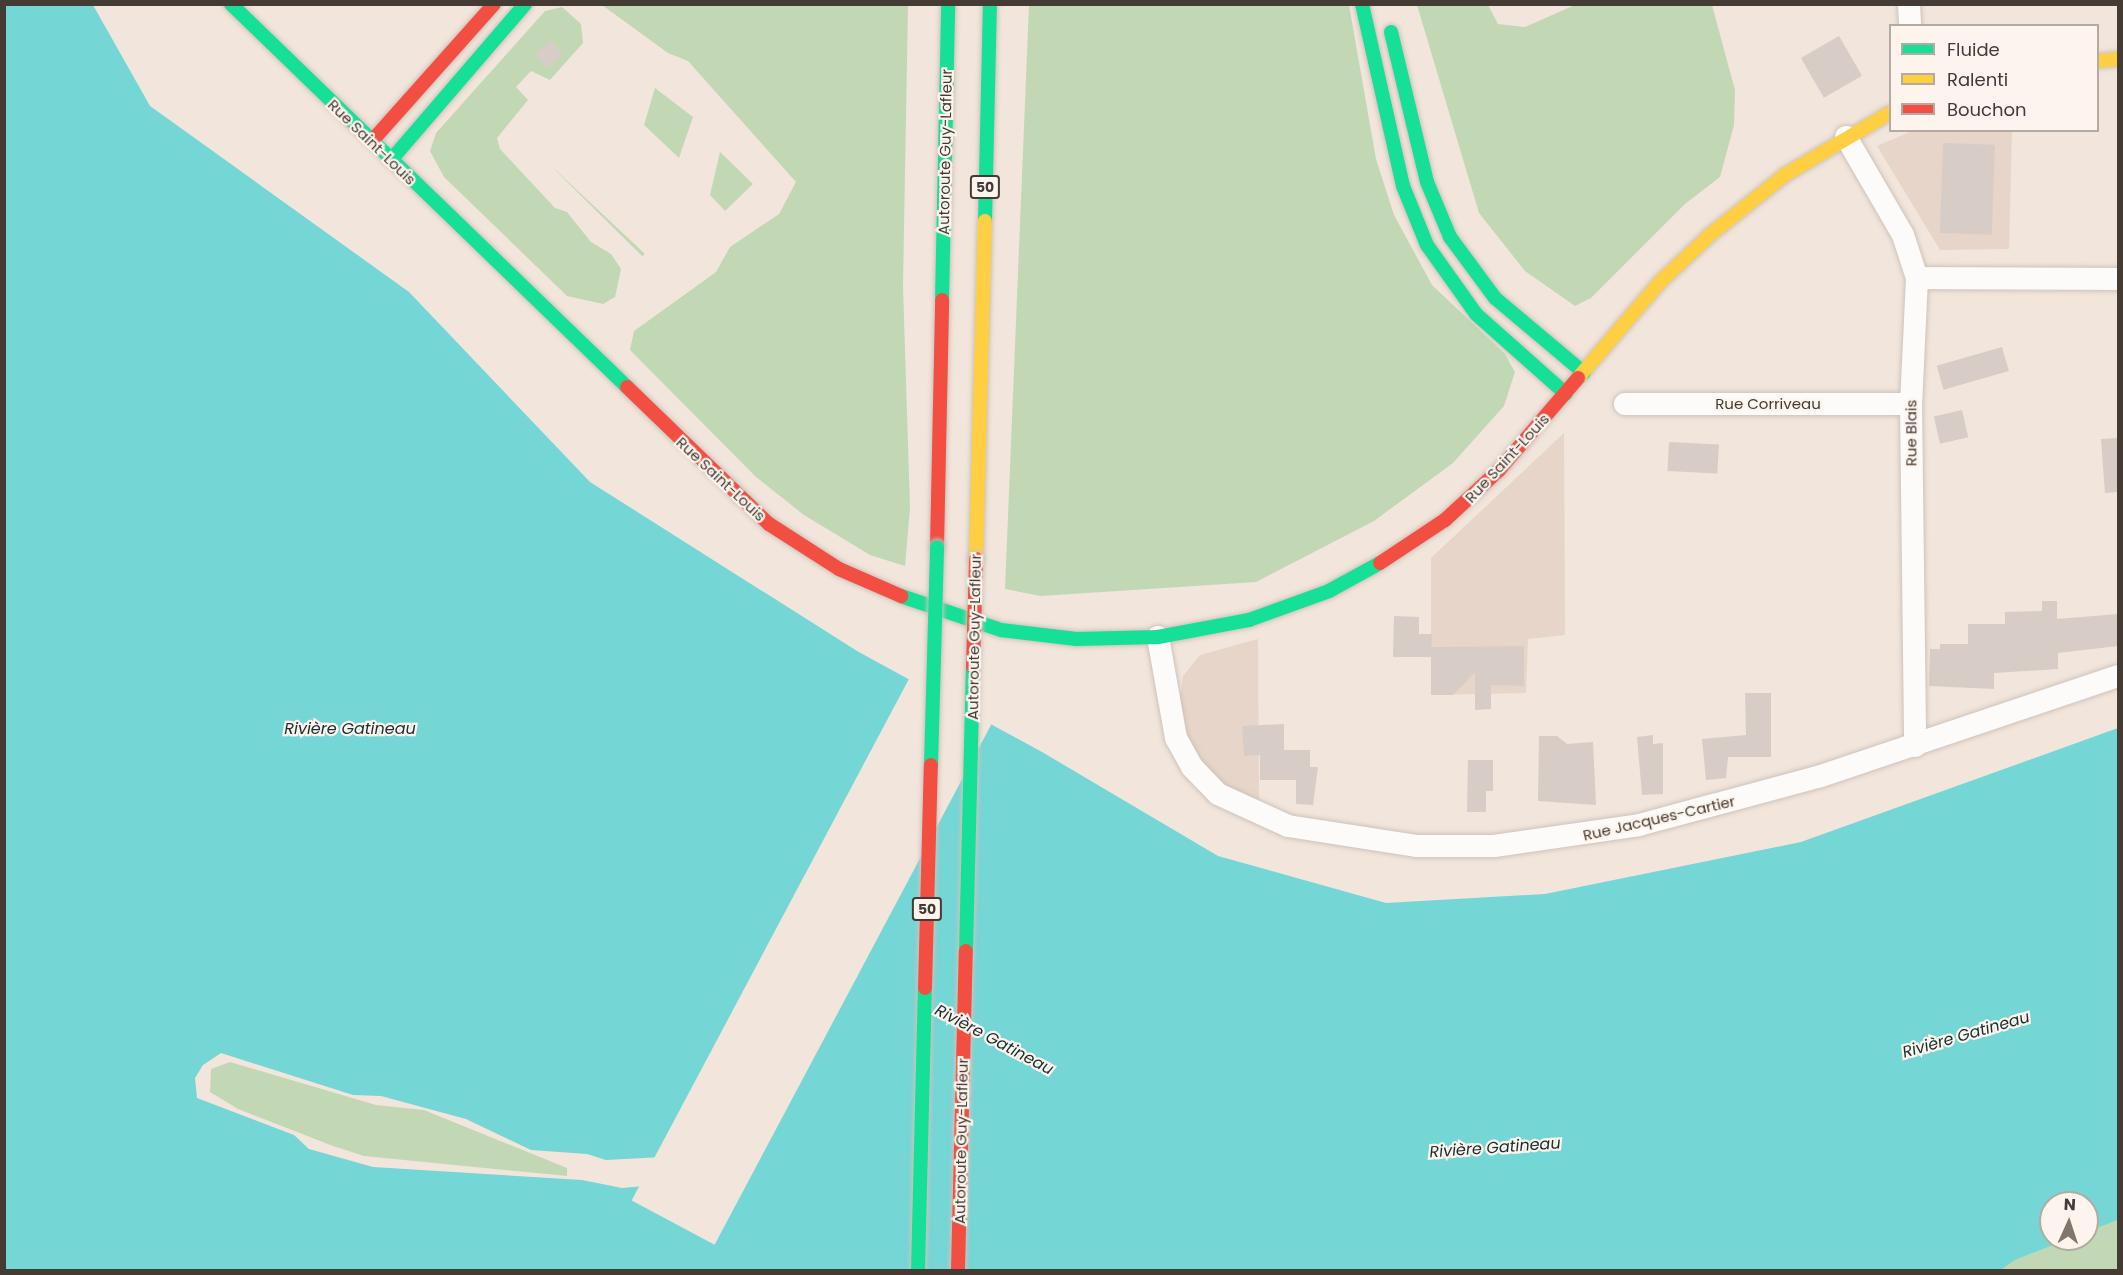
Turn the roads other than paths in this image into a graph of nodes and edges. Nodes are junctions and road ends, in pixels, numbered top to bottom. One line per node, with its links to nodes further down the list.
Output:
1 (231, 4): 18 (main road, Rue Saint-Louis)
2 (494, 4): 18 (main road)
3 (525, 4): 19 (main road)
4 (939, 4): 12 (main road)
5 (948, 4): 12 (main road, Autoroute Guy-Lafleur / 50)
6 (990, 4): 15 (main road, Autoroute Guy-Lafleur / 50)
7 (1362, 4): 23 (main road)
8 (1909, 4): 11 (street)
9 (1007, 15): 15 (main road)
10 (1387, 16): 22 (main road)
11 (1910, 24)
12 (948, 41): 29 (main road, Autoroute Guy-Lafleur / 50, bridge)
13 (2118, 59): 14 (main road)
14 (2099, 61)
15 (988, 67): 30 (main road, Autoroute Guy-Lafleur / 50, bridge)
16 (1889, 114): 17 (main road, Rue Saint-Louis)
17 (1846, 137): 20 (street, Rue Blais); 22 (main road, Rue Saint-Louis)
18 (372, 141): 19 (main road, Rue Saint-Louis)
19 (391, 160): 26 (main road, Rue Saint-Louis)
20 (1917, 278): 21 (street); 25 (street, Rue Blais)
21 (2118, 279)
22 (1584, 373): 23 (main road, Rue Saint-Louis)
23 (1566, 394): 26 (main road, Rue Saint-Louis)
24 (1625, 404): 25 (street, Rue Corriveau)
25 (1911, 404): 28 (street, Rue Blais)
26 (1158, 637): 28 (street, Rue Jacques-Cartier)
27 (2118, 676): 28 (street, Rue Jacques-Cartier)
28 (1915, 746)
29 (918, 1270)
30 (958, 1270)

